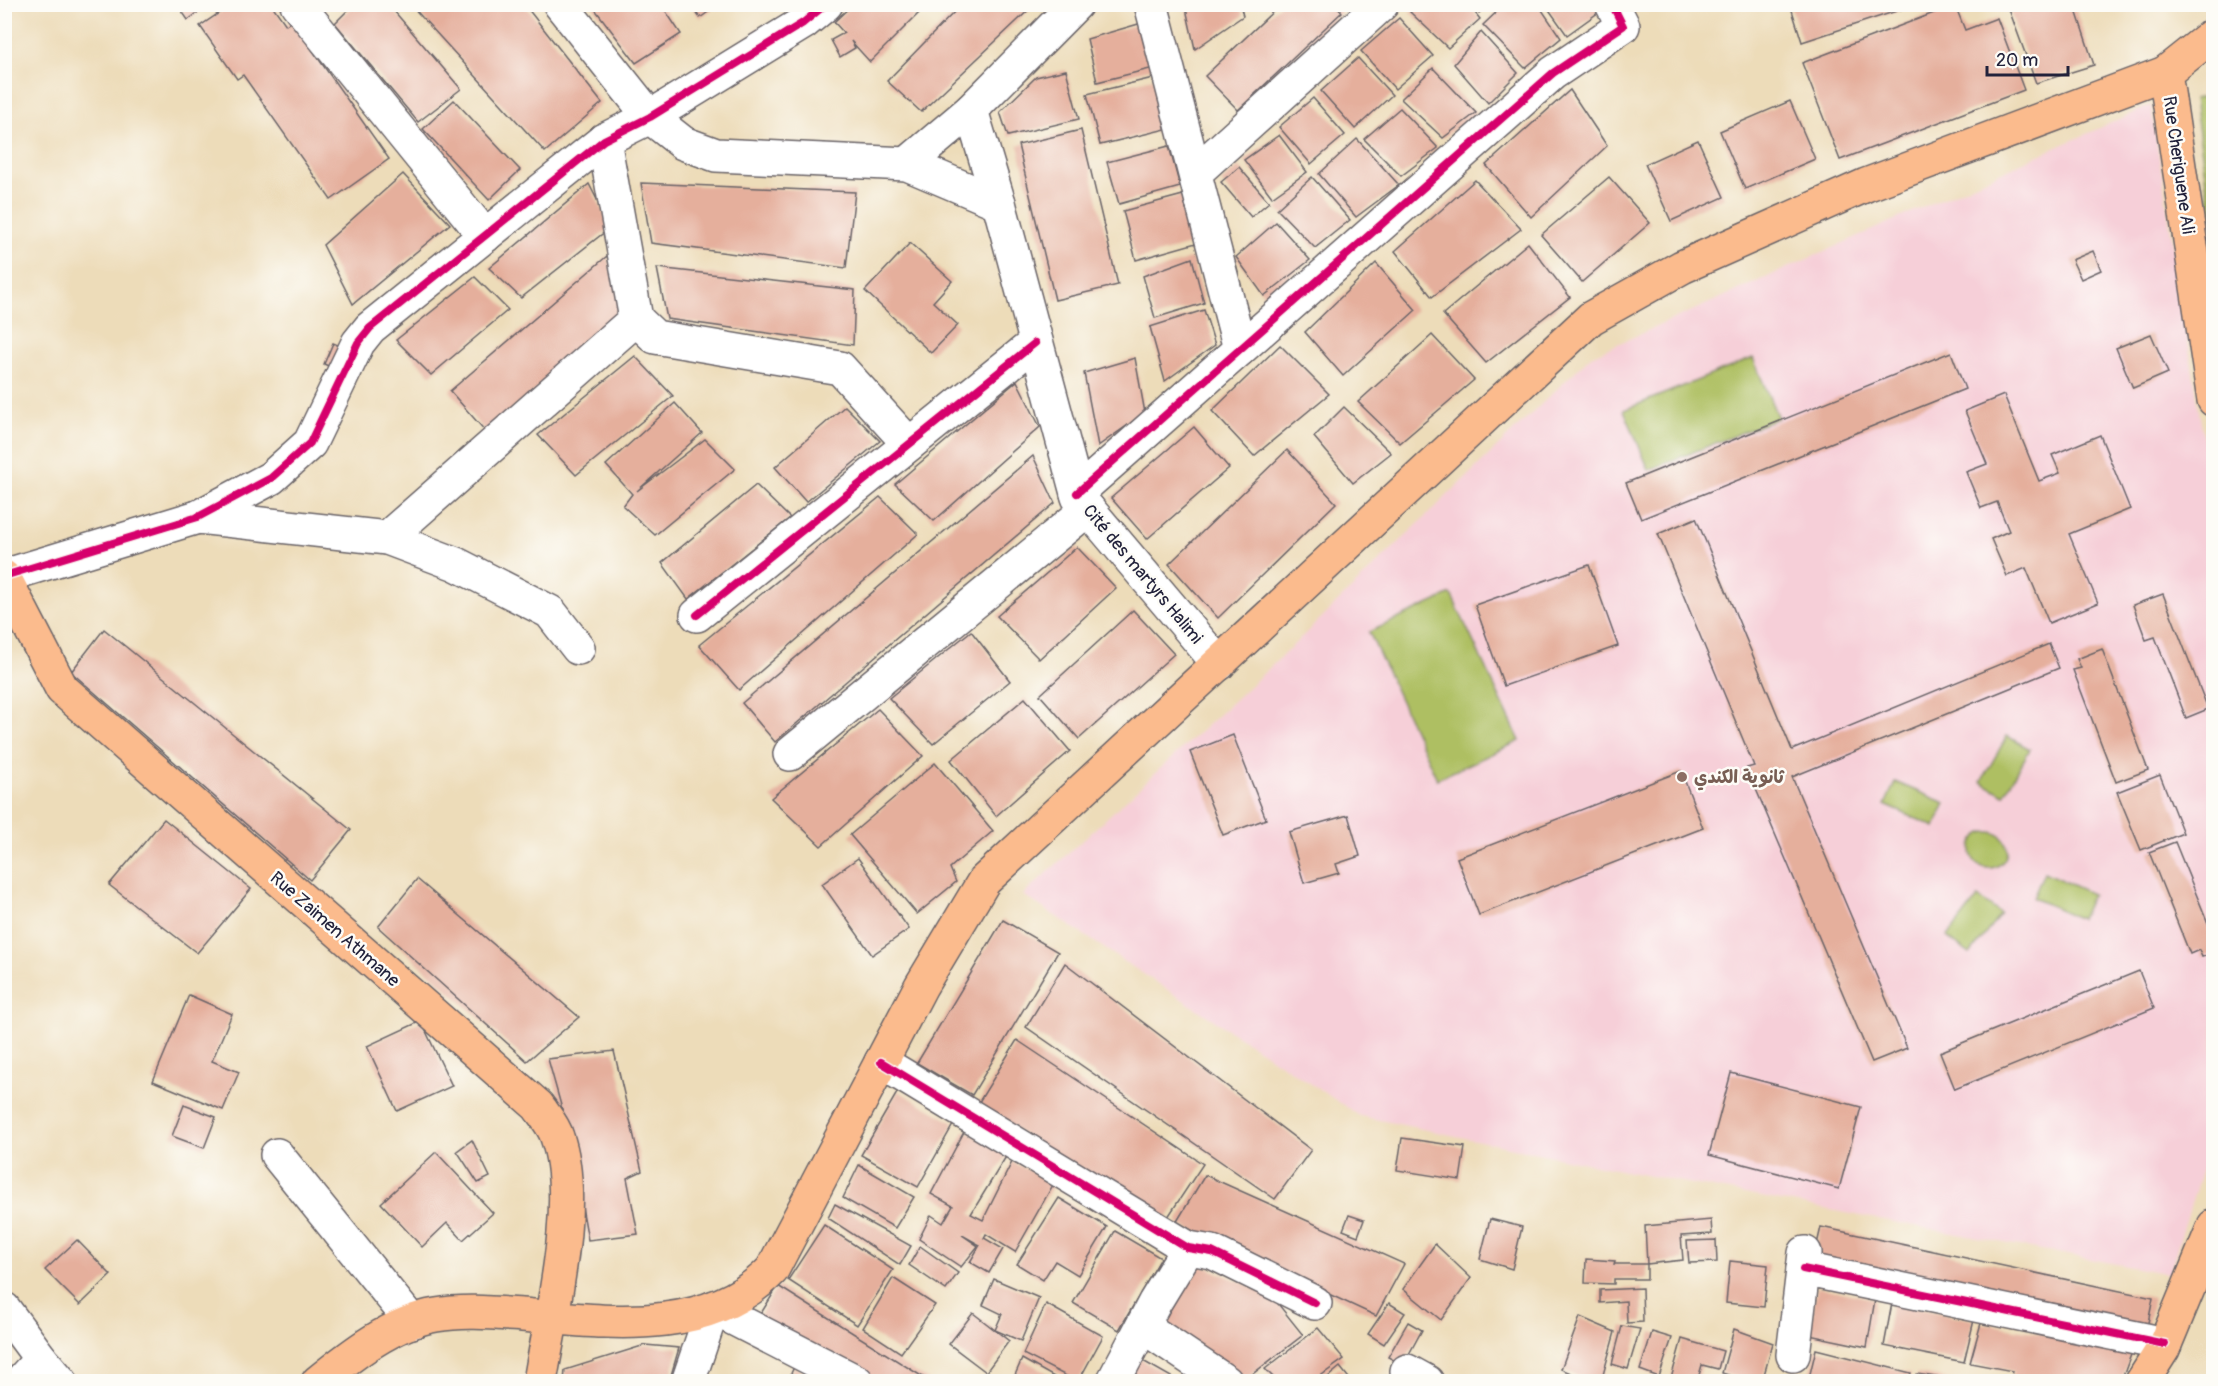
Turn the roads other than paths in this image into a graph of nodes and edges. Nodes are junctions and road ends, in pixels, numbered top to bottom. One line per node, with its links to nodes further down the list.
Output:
1 (560, 4): 11 (street)
2 (1076, 4): 10 (street)
3 (1151, 4): 14 (street)
4 (1382, 4): 14 (street)
5 (1612, 4): 19 (street)
6 (309, 9): 16 (street)
7 (806, 11): 11 (street)
8 (2214, 34): 9 (main road)
9 (2165, 73): 20 (main road, Rue Cheriguene Ali); 28 (main road)
10 (971, 110): 13 (street); 15 (street, Cité des martyrs Halimi)
11 (650, 117): 12 (street); 13 (street)
12 (604, 140): 16 (street); 17 (street)
13 (907, 164): 15 (street)
14 (1196, 172): 19 (street)
15 (999, 203): 18 (street, Cité des martyrs Halimi)
16 (485, 236): 23 (street)
17 (636, 319): 21 (street); 24 (street)
18 (1035, 343): 21 (street); 22 (street, Cité des martyrs Halimi)
19 (1240, 349): 22 (street)
20 (2214, 400)
21 (909, 444): 26 (street)
22 (1083, 501): 28 (street, Cité des martyrs Halimi); 29 (street)
23 (198, 517): 24 (street); 25 (street)
24 (387, 538): 27 (street)
25 (4, 577): 37 (main road, Rue Zaimen Athmane)
26 (697, 615)
27 (578, 648)
28 (1219, 664): 30 (main road)
29 (790, 754)
30 (881, 1062): 33 (street); 35 (main road)
31 (277, 1155): 38 (street)
32 (2214, 1226): 40 (main road)
33 (1188, 1248): 34 (street); 39 (street)
34 (1315, 1302)
35 (713, 1308): 37 (main road); 45 (street); 46 (street)
36 (4, 1309): 42 (street)
37 (551, 1318): 38 (main road); 44 (main road, Rue Zaimen Athmane)
38 (412, 1322): 43 (main road)
39 (1144, 1327): 47 (street); 48 (street)
40 (2165, 1344): 41 (street); 49 (main road)
41 (1793, 1355)
42 (41, 1374)
43 (318, 1382)
44 (540, 1382)
45 (688, 1382)
46 (857, 1382)
47 (1113, 1382)
48 (1226, 1382)
49 (2142, 1382)

